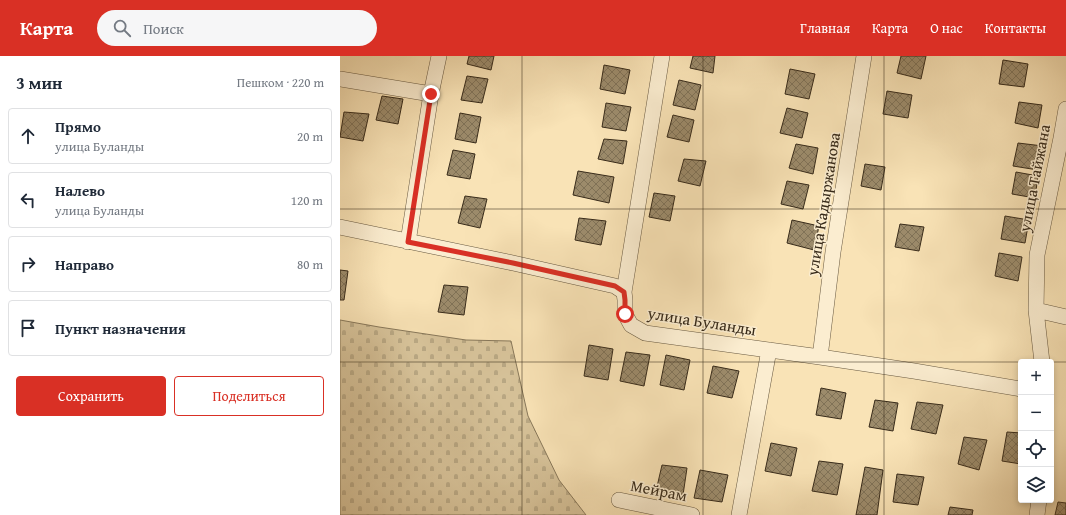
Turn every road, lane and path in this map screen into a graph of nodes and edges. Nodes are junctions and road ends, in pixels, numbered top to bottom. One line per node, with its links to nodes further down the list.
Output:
1 (439, 56): 5 (street)
2 (662, 56): 10 (street, улица Буланды)
3 (864, 56): 14 (street, улица Кадыржанова)
4 (340, 79): 5 (street)
5 (431, 94): 9 (street)
6 (1066, 109): 7 (street, улица Тайжана)
7 (1064, 138): 11 (street, улица Тайжана)
8 (340, 228): 9 (street)
9 (408, 242): 10 (street)
10 (624, 292): 13 (street, улица Буланды)
11 (1036, 310): 12 (street); 15 (street, улица Тайжана)
12 (1066, 316)
13 (769, 350): 14 (street, улица Буланды); 20 (street)
14 (820, 357): 16 (street, улица Буланды)
15 (1042, 359)
16 (1018, 388)
17 (619, 500): 19 (street, Мейрам)
18 (1039, 503): 21 (street)
19 (692, 515)
20 (739, 515)
21 (1037, 515)

